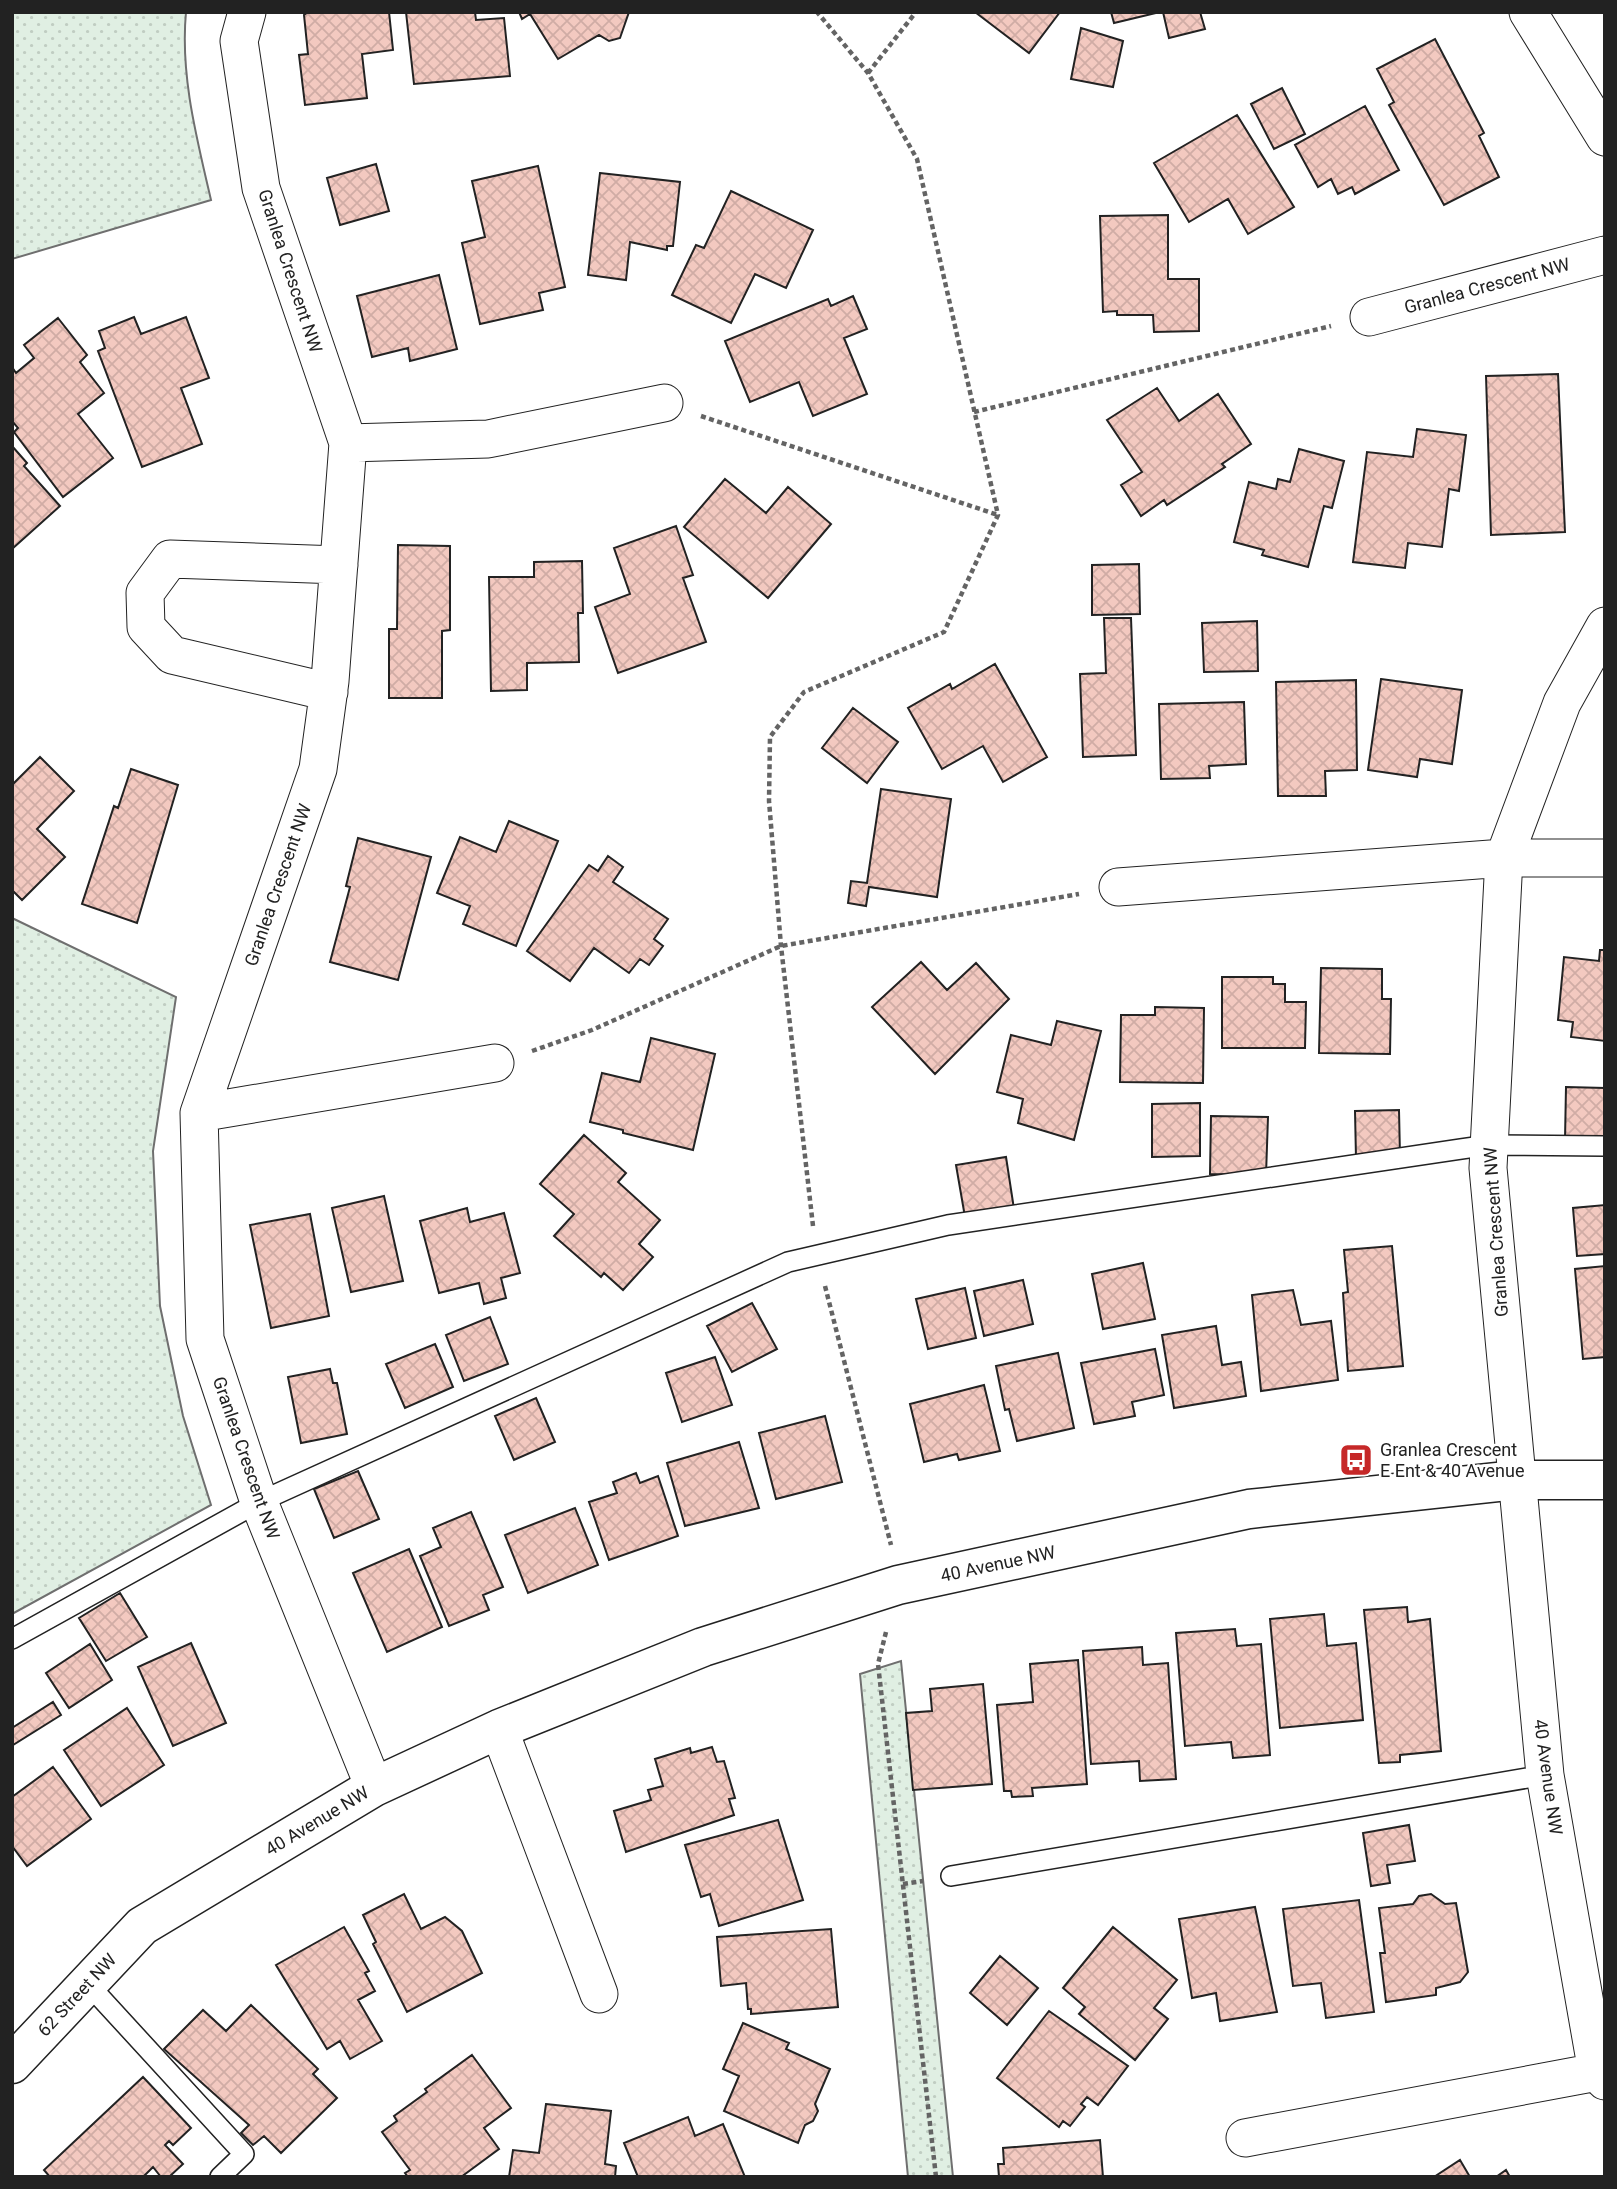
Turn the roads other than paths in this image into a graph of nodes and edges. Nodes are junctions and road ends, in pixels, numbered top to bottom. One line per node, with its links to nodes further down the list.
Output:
1 (247, 12): 7 (street, Granlea Crescent NW)
2 (1528, 12): 3 (street)
3 (1605, 137)
4 (1605, 255): 5 (street, Granlea Crescent NW)
5 (1369, 317)
6 (664, 403): 7 (street)
7 (348, 443): 8 (street, Granlea Crescent NW)
8 (339, 565): 10 (street, Granlea Crescent NW); 10 (street)
9 (1605, 626): 11 (street, Granlea Crescent NW)
10 (329, 692): 15 (street, Granlea Crescent NW)
11 (1504, 858): 12 (street); 13 (street); 16 (street, Granlea Crescent NW)
12 (1605, 858)
13 (1118, 887)
14 (495, 1063): 15 (street)
15 (199, 1112): 20 (street, Granlea Crescent NW)
16 (1489, 1145): 17 (lane); 18 (street, Granlea Crescent NW); 20 (lane)
17 (1605, 1146)
18 (1516, 1480): 19 (street, 40 Avenue NW); 22 (street, 40 Avenue NW); 23 (street, 40 Avenue NW)
19 (1605, 1480)
20 (259, 1502): 21 (lane); 24 (street, Granlea Crescent NW)
21 (12, 1639)
22 (499, 1729): 24 (street, 40 Avenue NW); 28 (street)
23 (1545, 1775): 25 (lane); 30 (street, 40 Avenue NW)
24 (374, 1787): 26 (street, 40 Avenue NW)
25 (951, 1877)
26 (142, 1926): 27 (street, 62 Street NW)
27 (88, 1984): 29 (street, 62 Street NW); 32 (lane)
28 (599, 1994)
29 (12, 2064)
30 (1601, 2076): 31 (street, 40 Avenue NW)
31 (1245, 2138)
32 (220, 2177)

